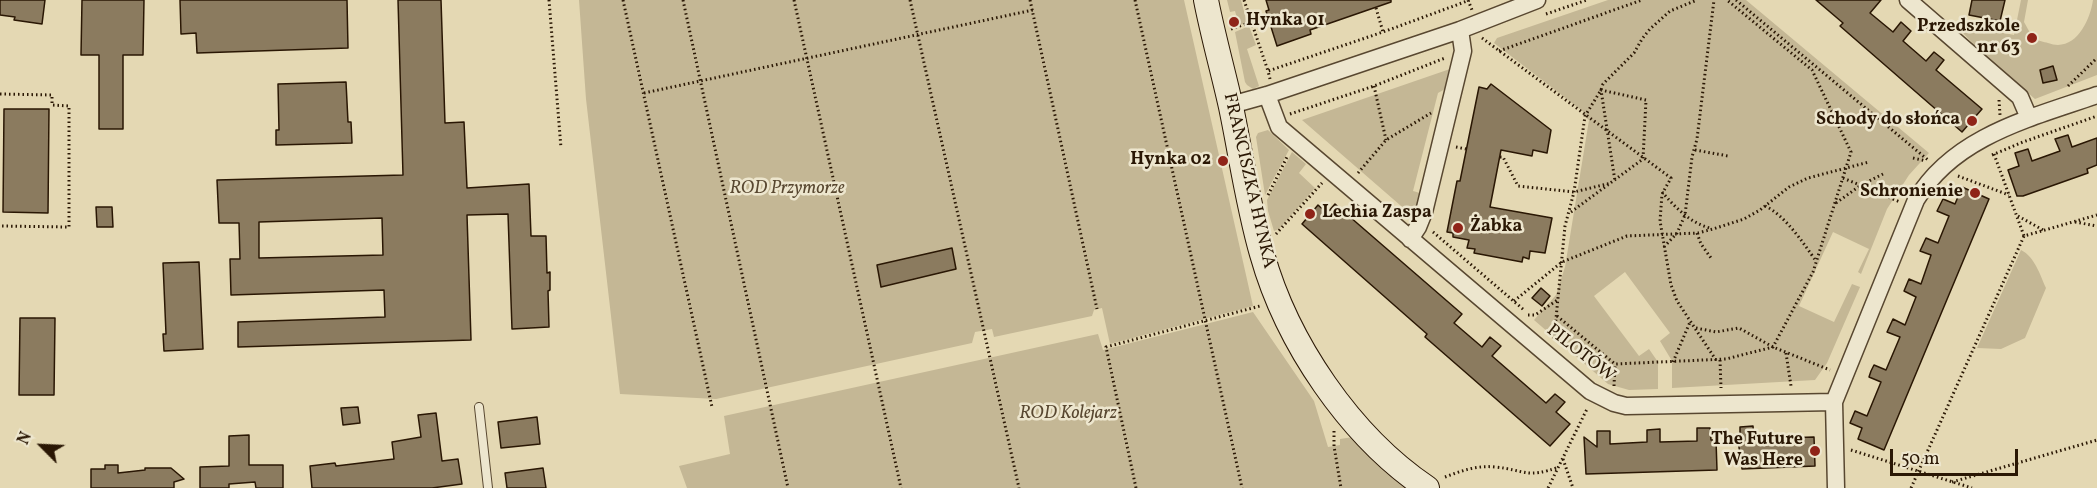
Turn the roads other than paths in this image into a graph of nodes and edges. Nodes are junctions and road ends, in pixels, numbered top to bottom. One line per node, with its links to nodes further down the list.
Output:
1 (1206, 0): 8 (street, FRANCISZKA HYNKA)
2 (1908, 0): 9 (street)
3 (1513, 4): 4 (street); 5 (street)
4 (1541, 8)
5 (1460, 30): 6 (street); 10 (street)
6 (1269, 89): 8 (street); 10 (street, PILOTÓW)
7 (2097, 95): 9 (street)
8 (1231, 105): 13 (street, FRANCISZKA HYNKA)
9 (2029, 118): 11 (street)
10 (1410, 239): 11 (street, PILOTÓW)
11 (1834, 402): 15 (street)
12 (479, 408): 14 (lane)
13 (1432, 484)
14 (488, 488)
15 (1836, 488)

